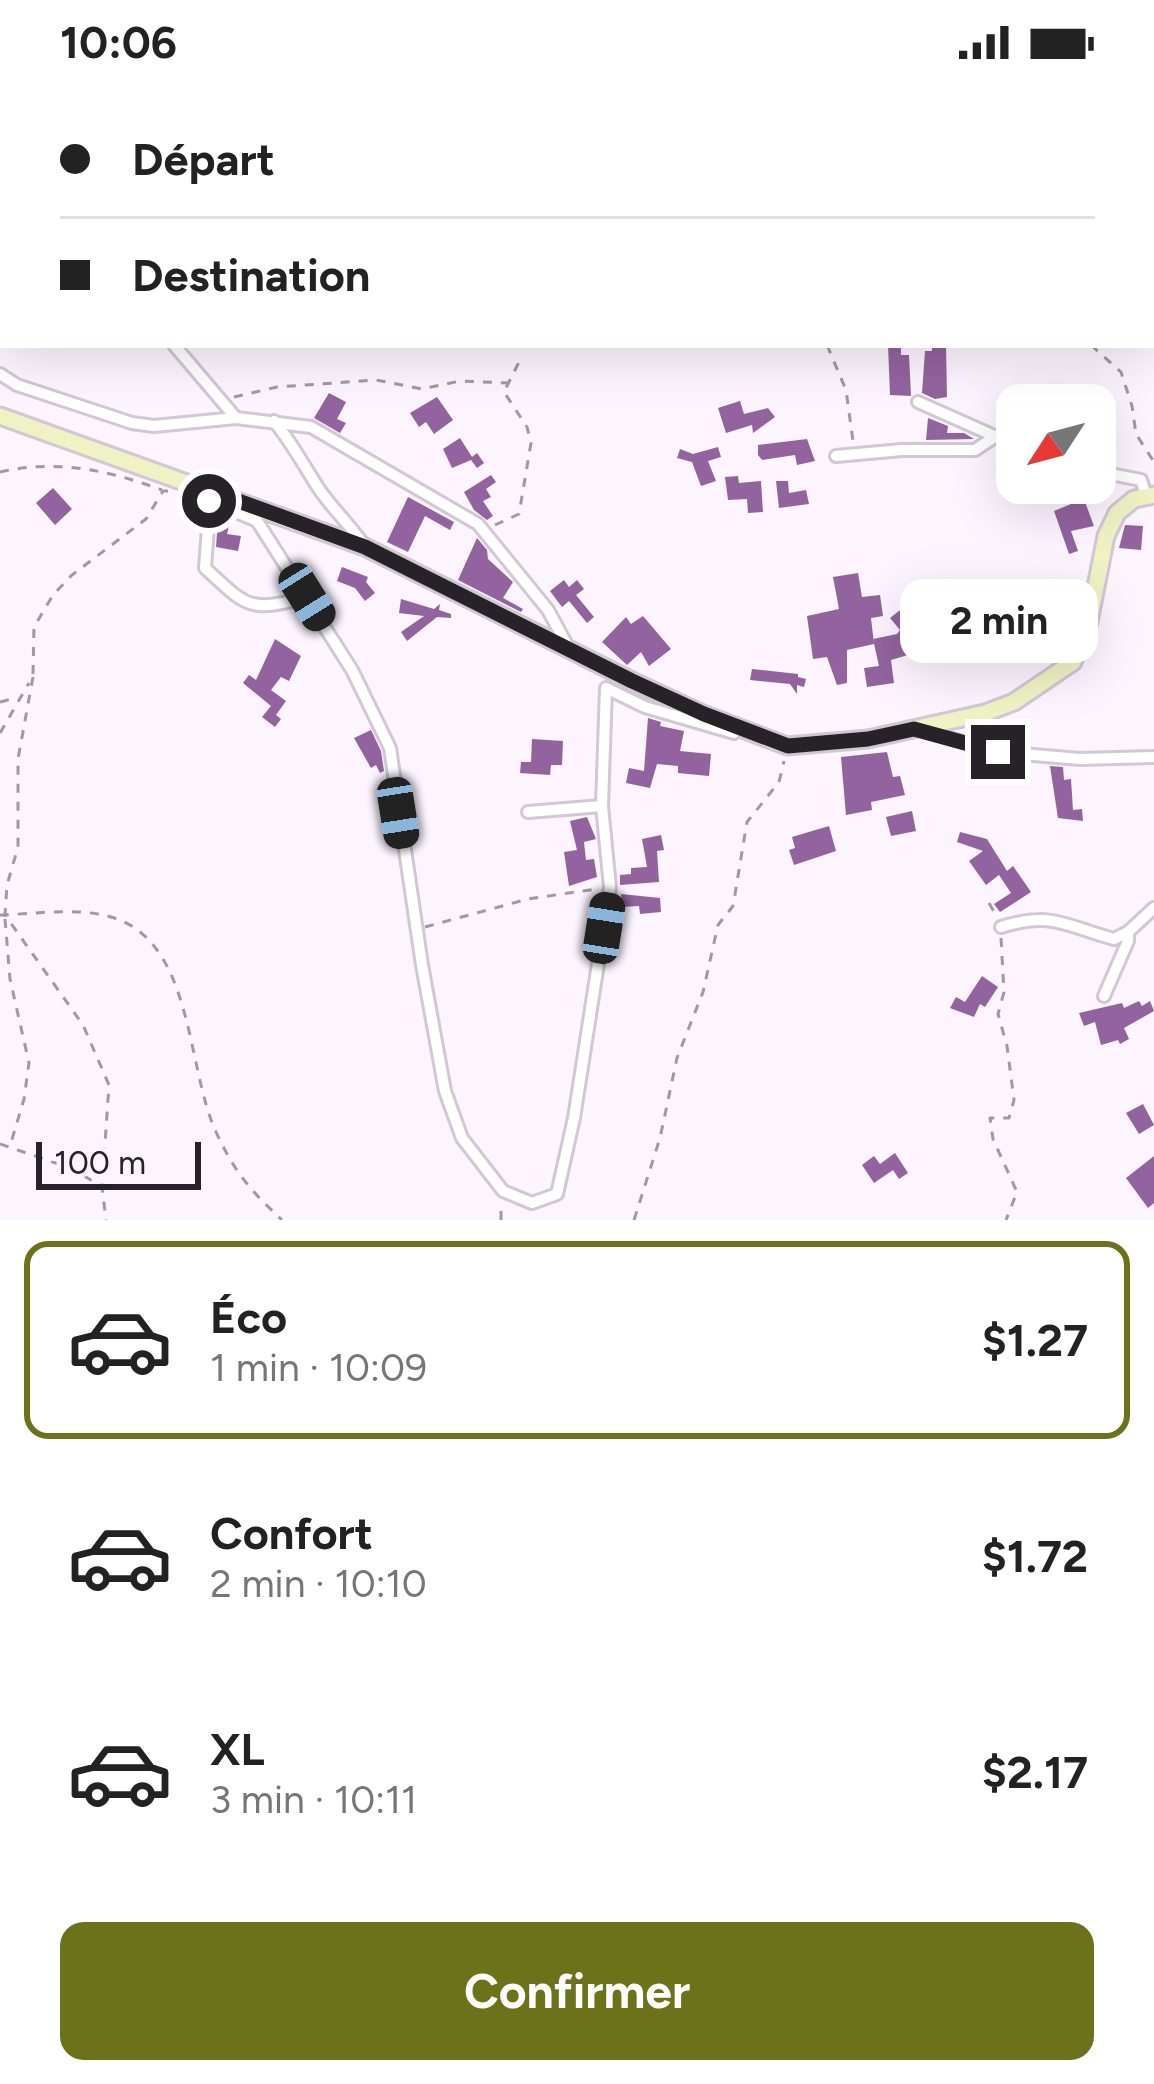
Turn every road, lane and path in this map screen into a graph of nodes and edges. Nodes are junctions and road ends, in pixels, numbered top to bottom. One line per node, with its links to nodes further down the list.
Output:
1 (177, 348): 7 (street)
2 (828, 348): 13 (path)
3 (1094, 348): 15 (path)
4 (521, 358): 6 (path)
5 (0, 374): 10 (street)
6 (509, 383): 7 (path); 22 (path)
7 (221, 399): 10 (street)
8 (918, 402): 12 (street)
9 (0, 416): 21 (street)
10 (236, 418): 11 (street)
11 (274, 421): 22 (street); 23 (street)
12 (996, 436): 13 (street)
13 (859, 454): 14 (street)
14 (836, 456)
15 (1154, 462)
16 (0, 472): 18 (path)
17 (1116, 475): 20 (street)
18 (163, 491): 19 (path); 26 (path)
19 (187, 491)
20 (1150, 495): 29 (street)
21 (210, 496): 23 (street); 24 (street); 24 (street)
22 (483, 530): 25 (street)
23 (365, 547): 25 (street)
24 (307, 597): 41 (street)
25 (569, 650): 31 (street)
26 (33, 677): 27 (path); 39 (path)
27 (20, 697): 28 (path); 30 (path)
28 (0, 702)
29 (914, 729): 32 (street); 33 (street)
30 (0, 733)
31 (761, 736): 32 (street); 34 (street)
32 (788, 746): 51 (path)
33 (1154, 757)
34 (602, 806): 35 (street); 36 (street)
35 (528, 812)
36 (610, 887): 41 (path); 47 (street)
37 (989, 903): 40 (path)
38 (1154, 908): 42 (street)
39 (2, 914): 45 (path); 46 (path); 49 (path)
40 (1001, 927): 42 (street); 52 (path)
41 (416, 929): 47 (street)
42 (1128, 932): 43 (street)
43 (1104, 996)
44 (0, 1144): 45 (path)
45 (10, 1146): 46 (path)
46 (101, 1187): 48 (path)
47 (503, 1191): 50 (path)
48 (106, 1220)
49 (282, 1220)
50 (501, 1220)
51 (634, 1220)
52 (1006, 1220)

